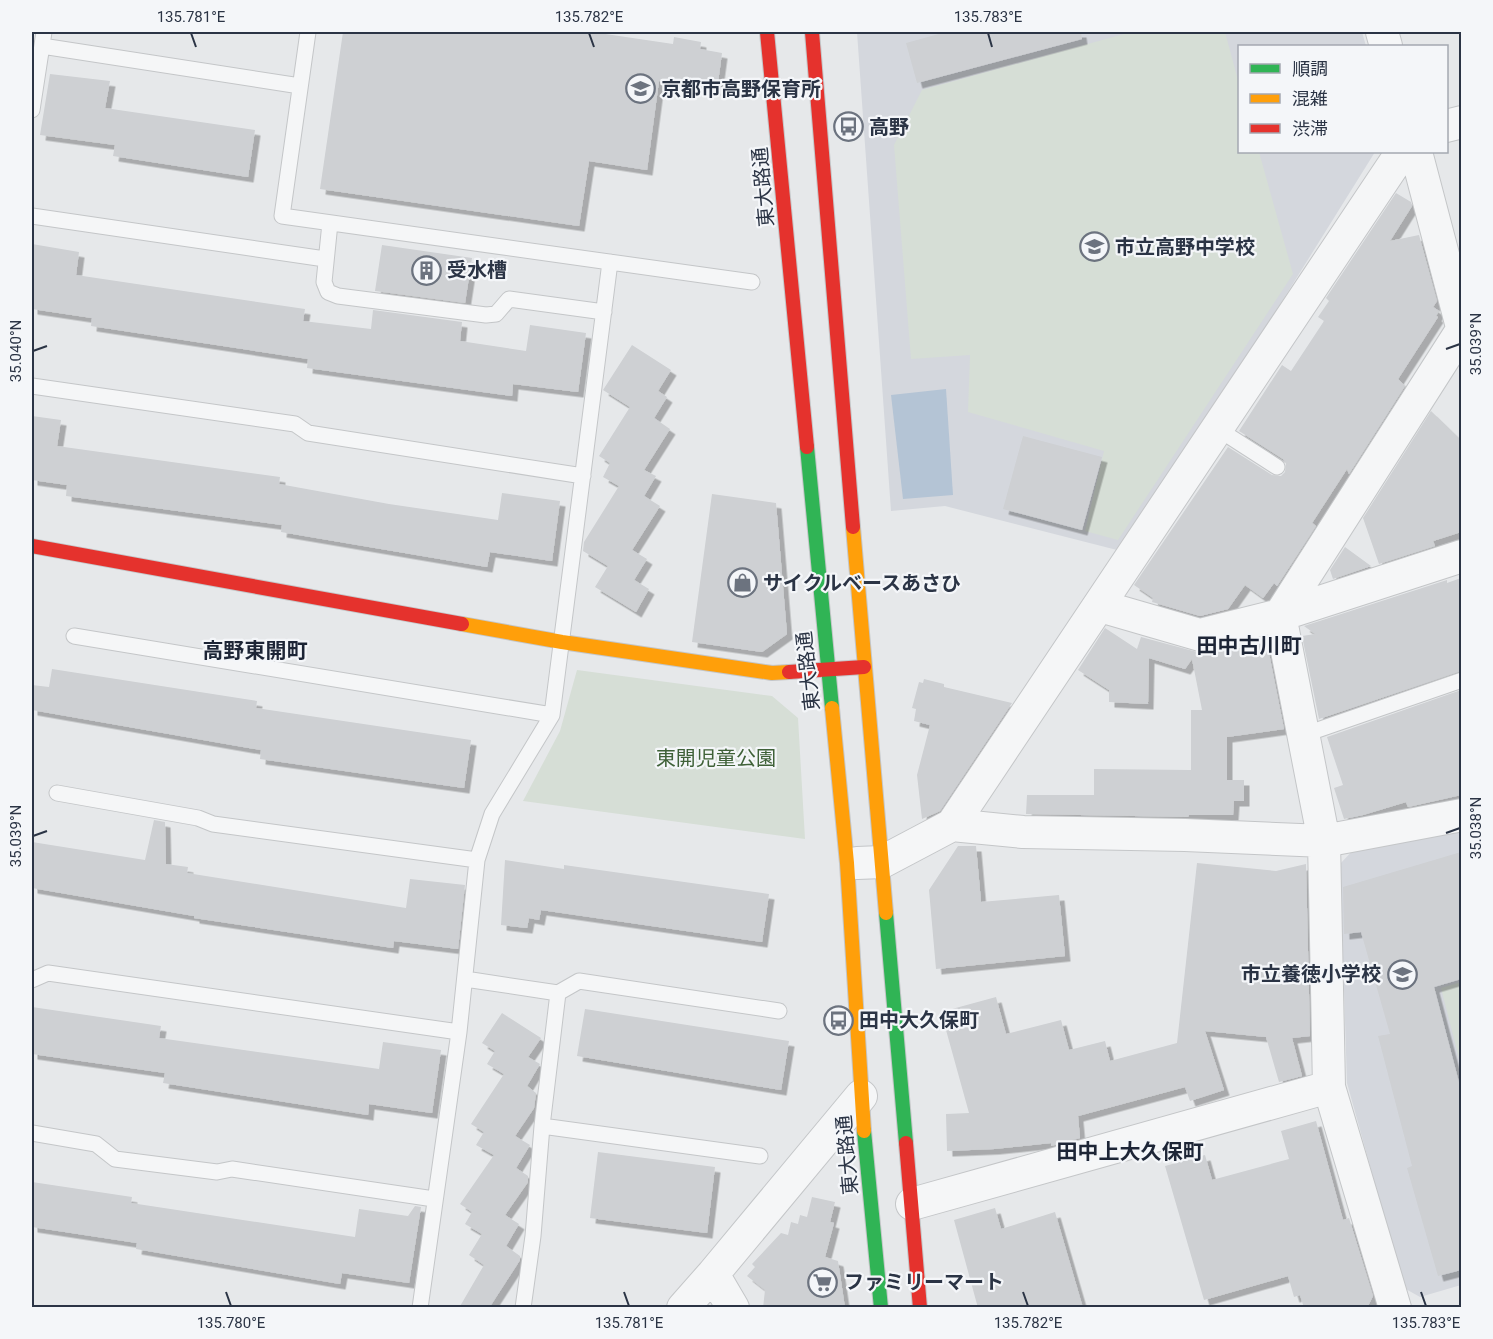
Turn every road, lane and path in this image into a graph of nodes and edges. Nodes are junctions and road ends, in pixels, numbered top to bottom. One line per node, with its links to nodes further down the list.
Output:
1 (308, 32): 5 (lane)
2 (768, 32): 27 (main road, 東大路通)
3 (812, 32): 26 (main road)
4 (43, 39): 5 (lane); 6 (lane)
5 (300, 86): 10 (lane)
6 (32, 110)
7 (1401, 153): 17 (street)
8 (1416, 153): 15 (street)
9 (32, 216): 11 (lane)
10 (330, 223): 11 (lane); 12 (lane)
11 (325, 259): 14 (lane)
12 (610, 262): 13 (lane); 14 (lane)
13 (752, 282)
14 (604, 312): 19 (lane)
15 (1461, 329): 23 (street)
16 (32, 387): 19 (lane)
17 (1218, 429): 18 (lane); 22 (street)
18 (1277, 467)
19 (583, 476): 25 (lane)
20 (32, 546): 25 (main road)
21 (1461, 555): 23 (street)
22 (1100, 606): 23 (street); 33 (street)
23 (1280, 615): 30 (street)
24 (74, 636): 29 (lane)
25 (562, 642): 27 (main road); 29 (lane)
26 (864, 668): 27 (main road); 36 (main road)
27 (828, 670): 37 (main road, 東大路通)
28 (1461, 680): 30 (lane)
29 (552, 715): 35 (lane)
30 (1303, 735): 34 (street)
31 (57, 793): 35 (lane)
32 (1461, 815): 34 (street)
33 (952, 825): 34 (street); 36 (street)
34 (1324, 841): 43 (street)
35 (477, 860): 38 (lane)
36 (882, 862): 37 (street); 49 (main road)
37 (847, 863): 44 (main road, 東大路通)
38 (465, 979): 40 (lane); 42 (lane)
39 (32, 980): 42 (lane)
40 (558, 993): 41 (lane); 45 (lane)
41 (779, 1011)
42 (459, 1032): 48 (lane)
43 (1329, 1087): 49 (street); 57 (street)
44 (861, 1096): 50 (street); 55 (main road, 東大路通)
45 (542, 1126): 47 (lane); 52 (lane)
46 (32, 1133): 48 (lane)
47 (760, 1156)
48 (434, 1199): 51 (lane)
49 (912, 1204): 56 (main road)
50 (713, 1274): 53 (street); 54 (street)
51 (420, 1308)
52 (523, 1308)
53 (683, 1308)
54 (733, 1308)
55 (881, 1308)
56 (920, 1308)
57 (1395, 1308)

